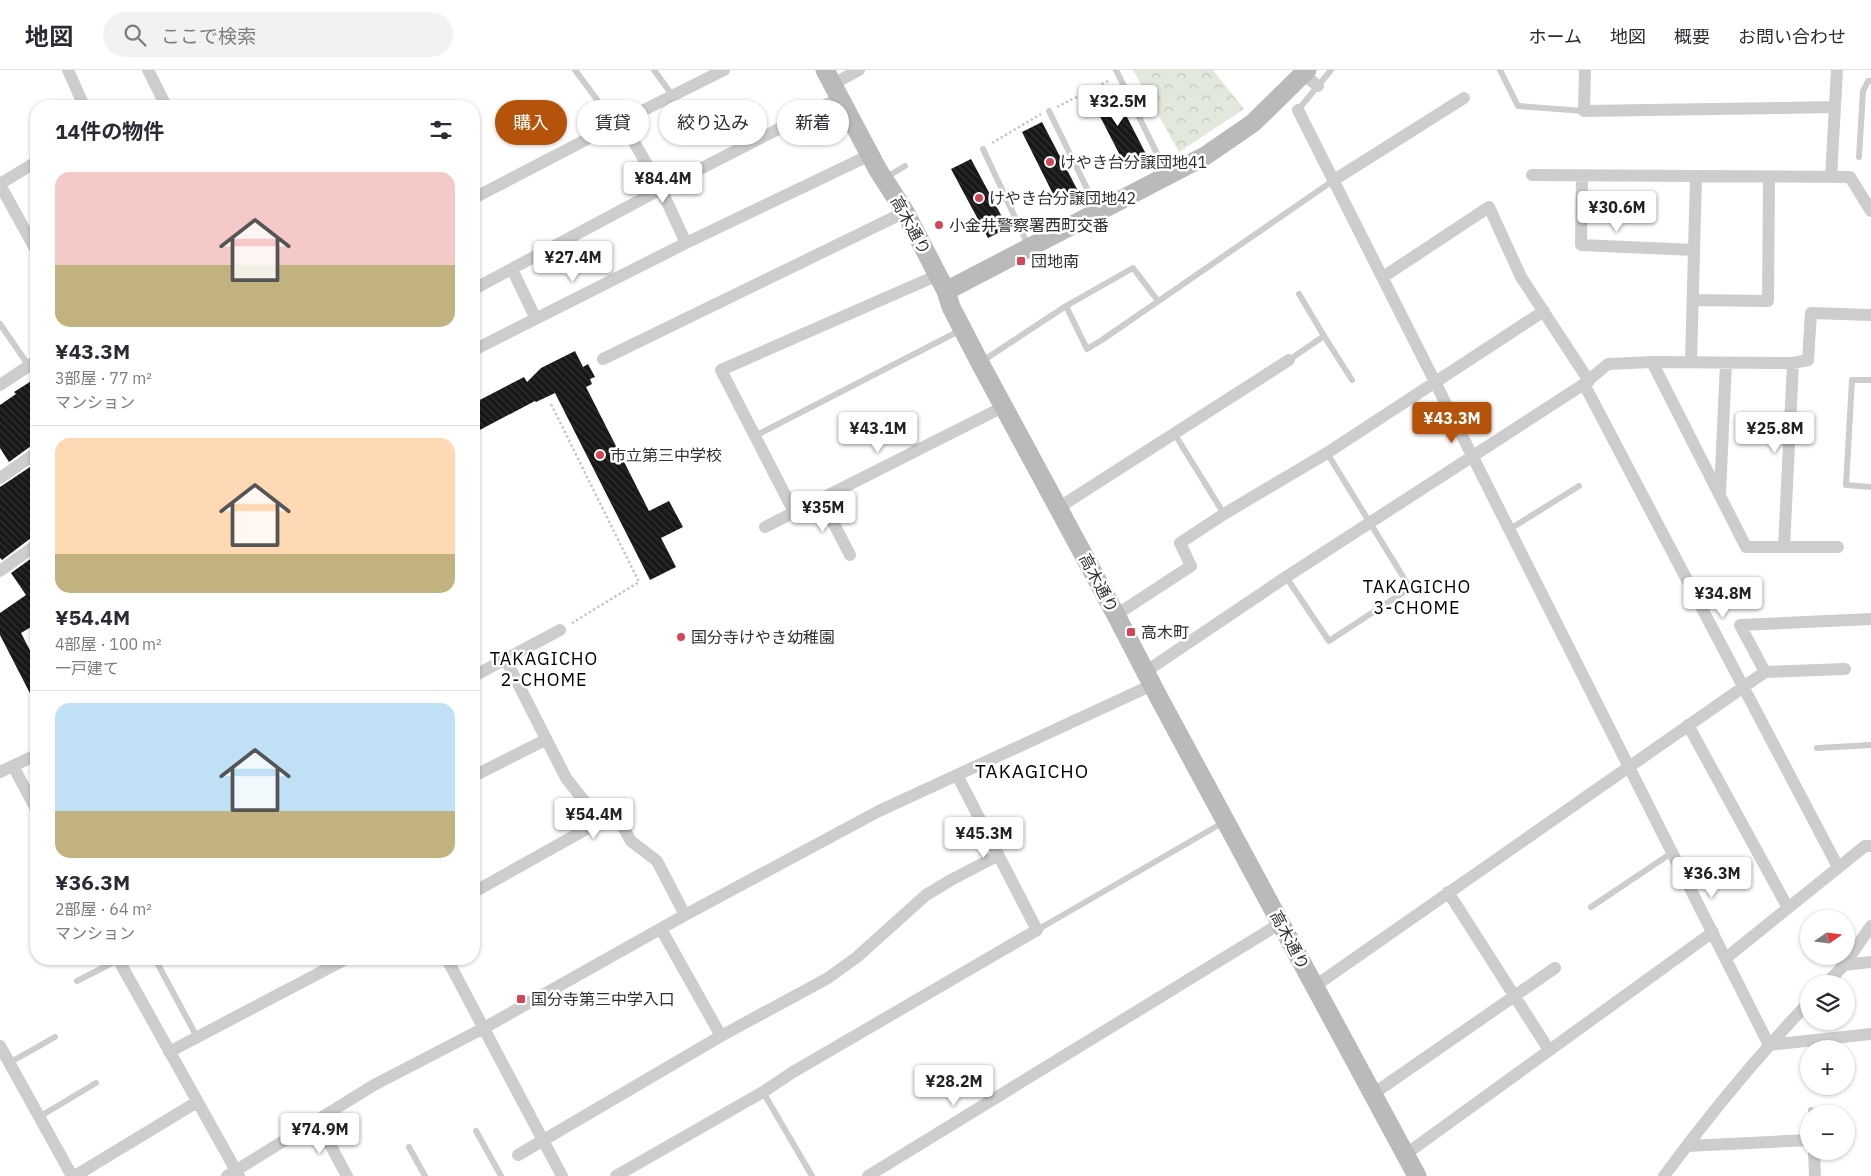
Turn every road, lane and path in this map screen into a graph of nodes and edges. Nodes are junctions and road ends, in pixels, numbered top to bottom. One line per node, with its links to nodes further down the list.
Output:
1 (68, 70): 18 (street)
2 (148, 70): 19 (street)
3 (575, 70): 20 (lane)
4 (654, 70): 16 (lane)
5 (859, 70): 14 (street)
6 (1116, 70): 34 (lane)
7 (1331, 70): 15 (lane)
8 (1500, 70): 25 (lane)
9 (1586, 70): 25 (street)
10 (1837, 70): 22 (street)
11 (718, 71): 16 (street)
12 (1305, 72): 15 (street); 34 (street)
13 (1871, 81): 30 (lane)
14 (833, 84): 29 (street, 高木通り); 42 (street)
15 (1318, 86): 23 (lane)
16 (672, 95): 21 (street)
17 (1464, 98): 40 (street)
18 (81, 100)
19 (163, 100)
20 (600, 100)
21 (649, 106)
22 (1835, 107): 25 (street); 38 (street)
23 (1298, 110): 40 (street)
24 (1049, 111): 46 (lane)
25 (1584, 111)
26 (577, 144): 43 (street)
27 (633, 145): 42 (street)
28 (983, 148): 49 (lane)
29 (870, 155): 39 (street, 高木通り); 48 (street)
30 (1859, 157)
31 (30, 166): 41 (street)
32 (905, 166): 39 (lane)
33 (1532, 175): 35 (street)
34 (1168, 176): 46 (street)
35 (1582, 176): 36 (street); 50 (street)
36 (1696, 177): 37 (street); 50 (street)
37 (1768, 177): 38 (street); 56 (street)
38 (1831, 177): 44 (street)
39 (884, 179): 45 (street, 高木通り)
40 (1334, 180): 52 (street); 57 (lane)
41 (0, 184): 47 (street)
42 (661, 189): 48 (street); 51 (street)
43 (480, 195)
44 (1871, 211)
45 (905, 212): 53 (street, 高木通り); 66 (street)
46 (1098, 212): 49 (street)
47 (30, 239)
48 (686, 243): 61 (street)
49 (1029, 248): 53 (street)
50 (1694, 250): 56 (street)
51 (512, 269): 54 (street); 61 (street)
52 (1383, 277): 59 (street); 77 (street)
53 (942, 283): 63 (street, 高木通り); 83 (street)
54 (480, 286)
55 (1299, 294): 64 (lane)
56 (1693, 300): 71 (street)
57 (1158, 301): 58 (lane); 58 (lane)
58 (1066, 306): 69 (lane)
59 (1544, 311): 77 (street); 78 (street)
60 (1871, 315): 73 (street)
61 (535, 318): 65 (street)
62 (0, 324): 67 (lane)
63 (962, 329): 69 (street, 高木通り); 83 (lane)
64 (1324, 336): 68 (lane); 75 (lane)
65 (480, 347)
66 (603, 358)
67 (30, 359)
68 (1289, 360): 82 (street)
69 (980, 362): 81 (street, 高木通り)
70 (1652, 362): 71 (street); 78 (street); 90 (street)
71 (1691, 362): 72 (street)
72 (1726, 363): 73 (street); 90 (street)
73 (1793, 363): 98 (street)
74 (30, 365): 79 (street)
75 (1352, 380)
76 (1871, 380): 89 (lane)
77 (1436, 382): 84 (street); 86 (street)
78 (1586, 382): 86 (street); 112 (street)
79 (0, 385)
80 (551, 404): 106 (path)
81 (1003, 407): 91 (street); 92 (street, 高木通り)
82 (1174, 433): 92 (street); 94 (lane)
83 (755, 436): 93 (street)
84 (1327, 453): 94 (street); 95 (lane)
85 (30, 457): 87 (street)
86 (1474, 457): 95 (street); 97 (street)
87 (0, 478)
88 (1579, 486): 97 (lane)
89 (1871, 487)
90 (1720, 496): 98 (street)
91 (821, 499): 93 (street); 101 (street)
92 (1058, 508): 104 (street, 高木通り)
93 (794, 512): 96 (street)
94 (1224, 514): 104 (street)
95 (1370, 524): 103 (street); 103 (lane)
96 (765, 527)
97 (1510, 529): 119 (street)
98 (1784, 547): 99 (street)
99 (1838, 547)
100 (30, 549): 102 (street)
101 (850, 555)
102 (0, 571)
103 (1286, 577): 111 (street)
104 (1116, 615): 111 (street, 高木通り)
105 (1871, 619): 109 (street)
106 (560, 630): 107 (street)
107 (506, 660): 110 (street); 114 (street)
108 (1845, 669): 109 (street)
109 (1765, 672): 112 (street)
110 (480, 673)
111 (1148, 679): 122 (street); 125 (street, 高木通り)
112 (1743, 687): 113 (street); 129 (street)
113 (1688, 725): 119 (street); 133 (street)
114 (545, 740): 121 (street); 124 (street)
115 (1871, 745): 116 (lane)
116 (1817, 748)
117 (30, 758): 118 (street)
118 (13, 766): 120 (street); 123 (street)
119 (1630, 766): 127 (street); 131 (street)
120 (0, 772)
121 (480, 773)
122 (957, 776): 128 (street); 134 (street)
123 (30, 797)
124 (600, 821): 130 (street); 134 (street)
125 (1226, 821): 135 (street, 高木通り); 138 (lane)
126 (1871, 846): 129 (street)
127 (1673, 852): 132 (lane); 139 (street)
128 (997, 856): 138 (street); 158 (street)
129 (1838, 867): 133 (street)
130 (480, 889)
131 (1448, 892): 153 (street); 154 (street)
132 (1591, 907)
133 (1788, 908): 141 (street)
134 (686, 916): 137 (street)
135 (1281, 923): 153 (street, 高木通り); 188 (street)
136 (1871, 926): 140 (street)
137 (661, 929): 156 (street); 158 (street)
138 (1037, 930): 167 (street)
139 (1713, 932): 141 (street); 163 (street)
140 (1855, 949)
141 (1726, 958): 161 (street)
142 (1871, 962): 143 (street)
143 (1855, 964)
144 (107, 965): 152 (lane)
145 (121, 965): 164 (street)
146 (158, 965): 160 (lane)
147 (335, 965): 160 (street)
148 (450, 965): 156 (street)
149 (1844, 965): 151 (street)
150 (1555, 968): 154 (street)
151 (1835, 975)
152 (77, 981)
153 (1315, 986): 168 (street, 高木通り)
154 (1514, 997): 163 (street); 168 (street)
155 (1800, 1012): 161 (street)
156 (484, 1028): 171 (street); 174 (street)
157 (1871, 1034): 161 (street)
158 (721, 1036): 174 (street)
159 (55, 1037): 165 (lane)
160 (197, 1037): 164 (street)
161 (1769, 1045): 175 (street)
162 (0, 1046): 165 (street)
163 (1549, 1050): 177 (street)
164 (169, 1052): 169 (street)
165 (9, 1062): 170 (street)
166 (96, 1082): 170 (lane)
167 (763, 1092): 186 (street); 187 (lane)
168 (1373, 1094): 177 (street, 高木通り)
169 (197, 1102): 180 (street); 181 (street)
170 (39, 1117): 181 (street)
171 (317, 1120): 180 (street); 182 (street)
172 (476, 1131): 184 (lane)
173 (1800, 1140): 175 (street)
174 (543, 1141): 178 (street); 185 (street)
175 (1687, 1146): 190 (street)
176 (409, 1147): 183 (lane)
177 (1406, 1154): 189 (street, 高木通り)
178 (518, 1155)
179 (1814, 1160): 191 (street)
180 (234, 1174)
181 (73, 1176)
182 (347, 1176)
183 (425, 1176)
184 (501, 1176)
185 (562, 1176)
186 (616, 1176)
187 (812, 1176)
188 (868, 1176)
189 (1417, 1176)
190 (1664, 1176)
191 (1815, 1176)

